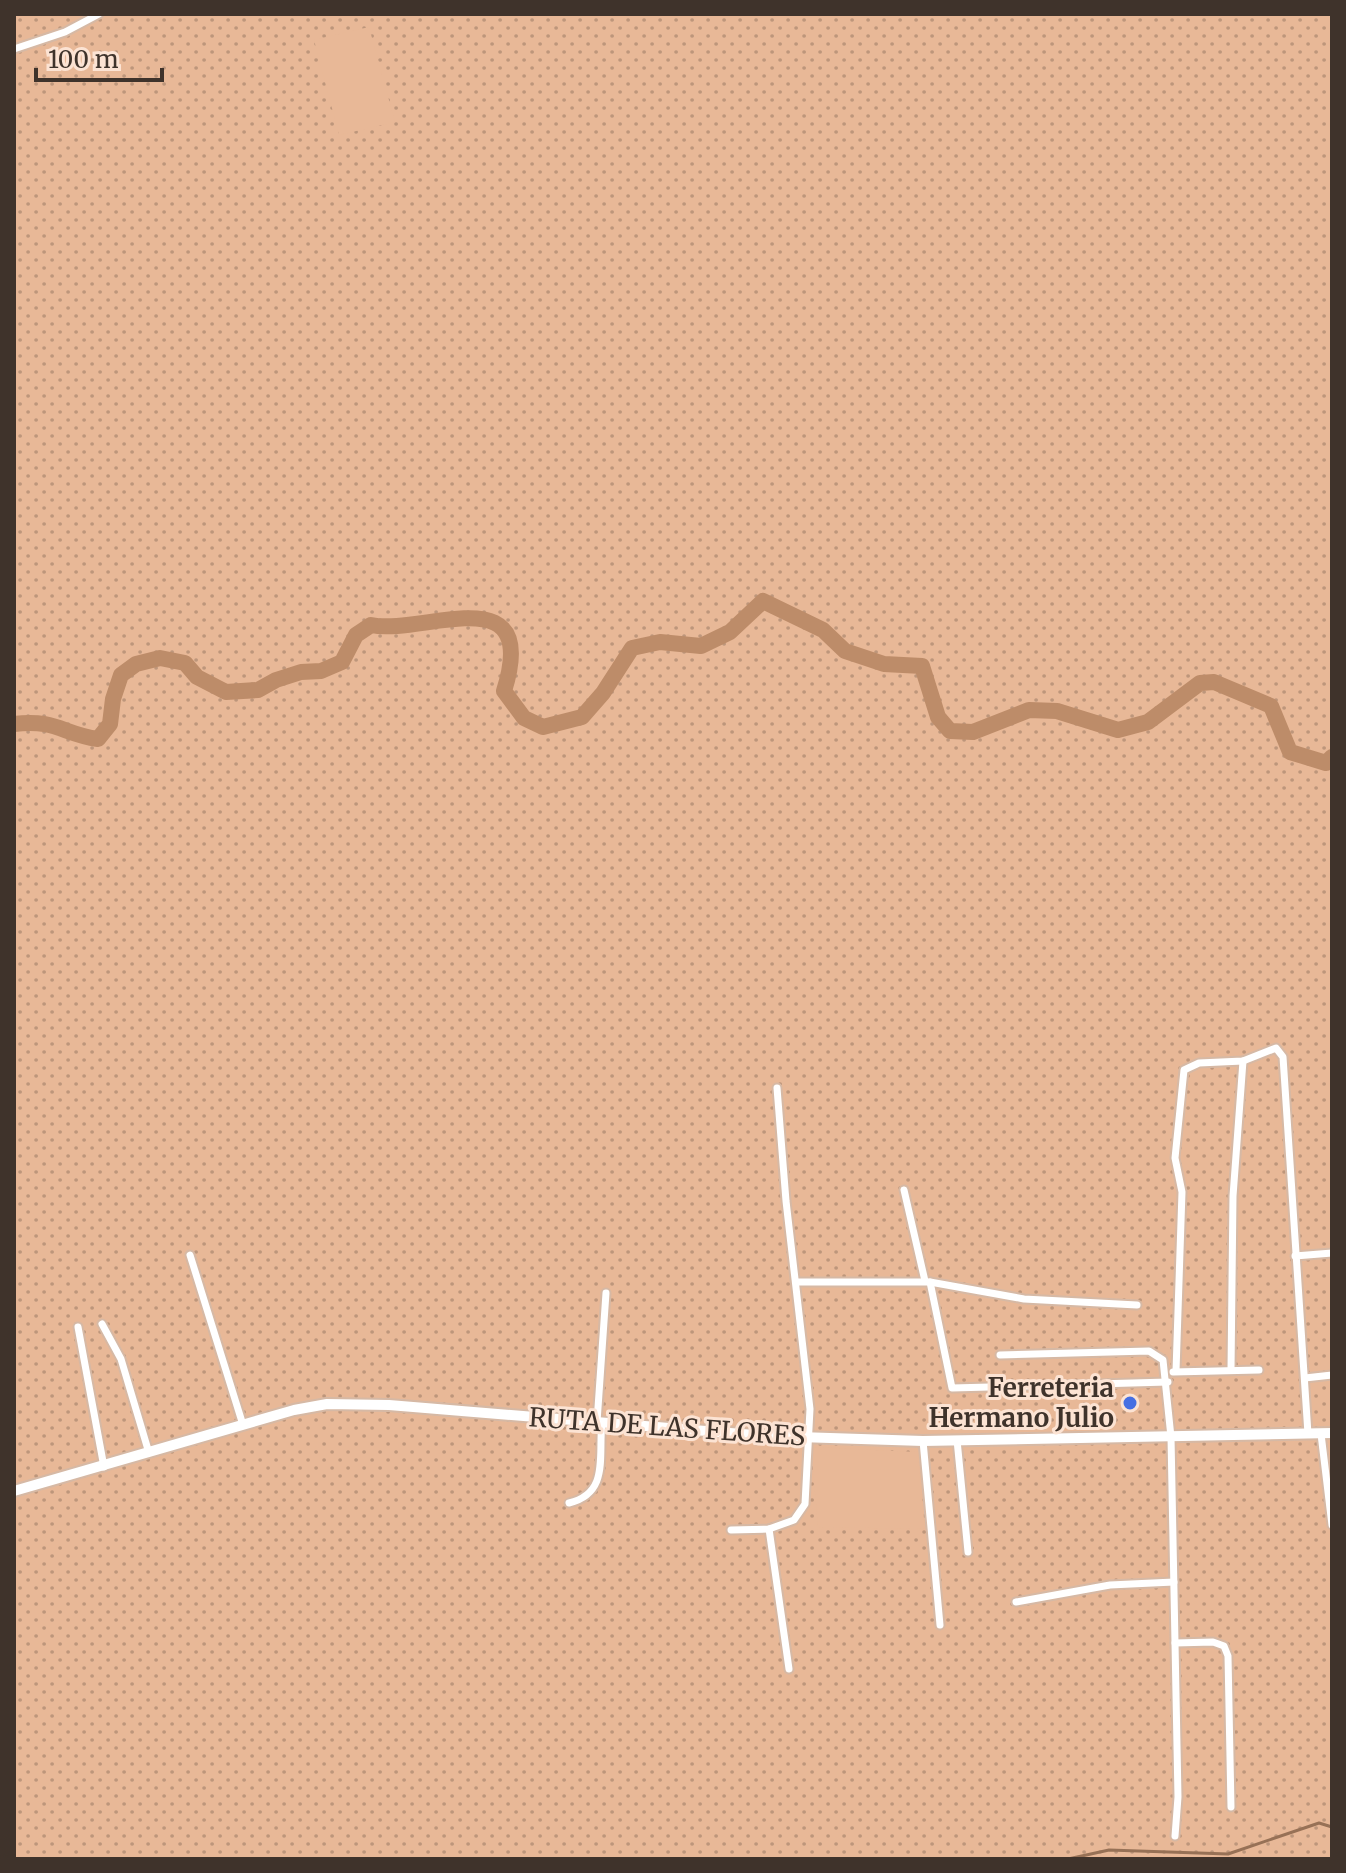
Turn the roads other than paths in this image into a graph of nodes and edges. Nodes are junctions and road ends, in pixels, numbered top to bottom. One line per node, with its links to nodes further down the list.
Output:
1 (99, 14): 2 (street)
2 (14, 49)
3 (1243, 1061): 8 (street); 16 (street); 18 (street)
4 (777, 1088): 10 (street)
5 (904, 1190): 9 (street)
6 (1332, 1253): 8 (street)
7 (190, 1255): 23 (street)
8 (1295, 1256): 21 (street)
9 (927, 1281): 10 (street); 12 (street); 20 (street)
10 (796, 1282): 26 (street)
11 (606, 1293): 22 (street)
12 (1137, 1305)
13 (102, 1324): 30 (street)
14 (78, 1327): 31 (street)
15 (1000, 1355): 20 (street)
16 (1231, 1370): 17 (street); 18 (street)
17 (1259, 1370)
18 (1176, 1371): 20 (street)
19 (1332, 1375): 21 (street)
20 (1168, 1378): 27 (street)
21 (1305, 1378): 25 (street)
22 (600, 1422): 23 (main road, RUTA DE LAS FLORES); 26 (main road, RUTA DE LAS FLORES); 33 (street)
23 (243, 1425): 30 (main road, RUTA DE LAS FLORES)
24 (1326, 1433): 25 (main road, RUTA DE LAS FLORES); 34 (street)
25 (1308, 1434): 27 (main road, RUTA DE LAS FLORES)
26 (807, 1437): 29 (main road, RUTA DE LAS FLORES); 35 (street)
27 (1171, 1437): 28 (main road, RUTA DE LAS FLORES); 38 (street)
28 (957, 1440): 29 (main road, RUTA DE LAS FLORES); 37 (street)
29 (923, 1441): 40 (street)
30 (149, 1453): 31 (main road, RUTA DE LAS FLORES)
31 (104, 1467): 32 (main road, RUTA DE LAS FLORES)
32 (14, 1491)
33 (569, 1503)
34 (1332, 1525)
35 (769, 1529): 36 (street); 42 (street)
36 (731, 1530)
37 (968, 1552)
38 (1174, 1582): 39 (street); 41 (street)
39 (1016, 1602)
40 (940, 1625)
41 (1175, 1643): 43 (street); 44 (street)
42 (789, 1669)
43 (1231, 1807)
44 (1175, 1836)

